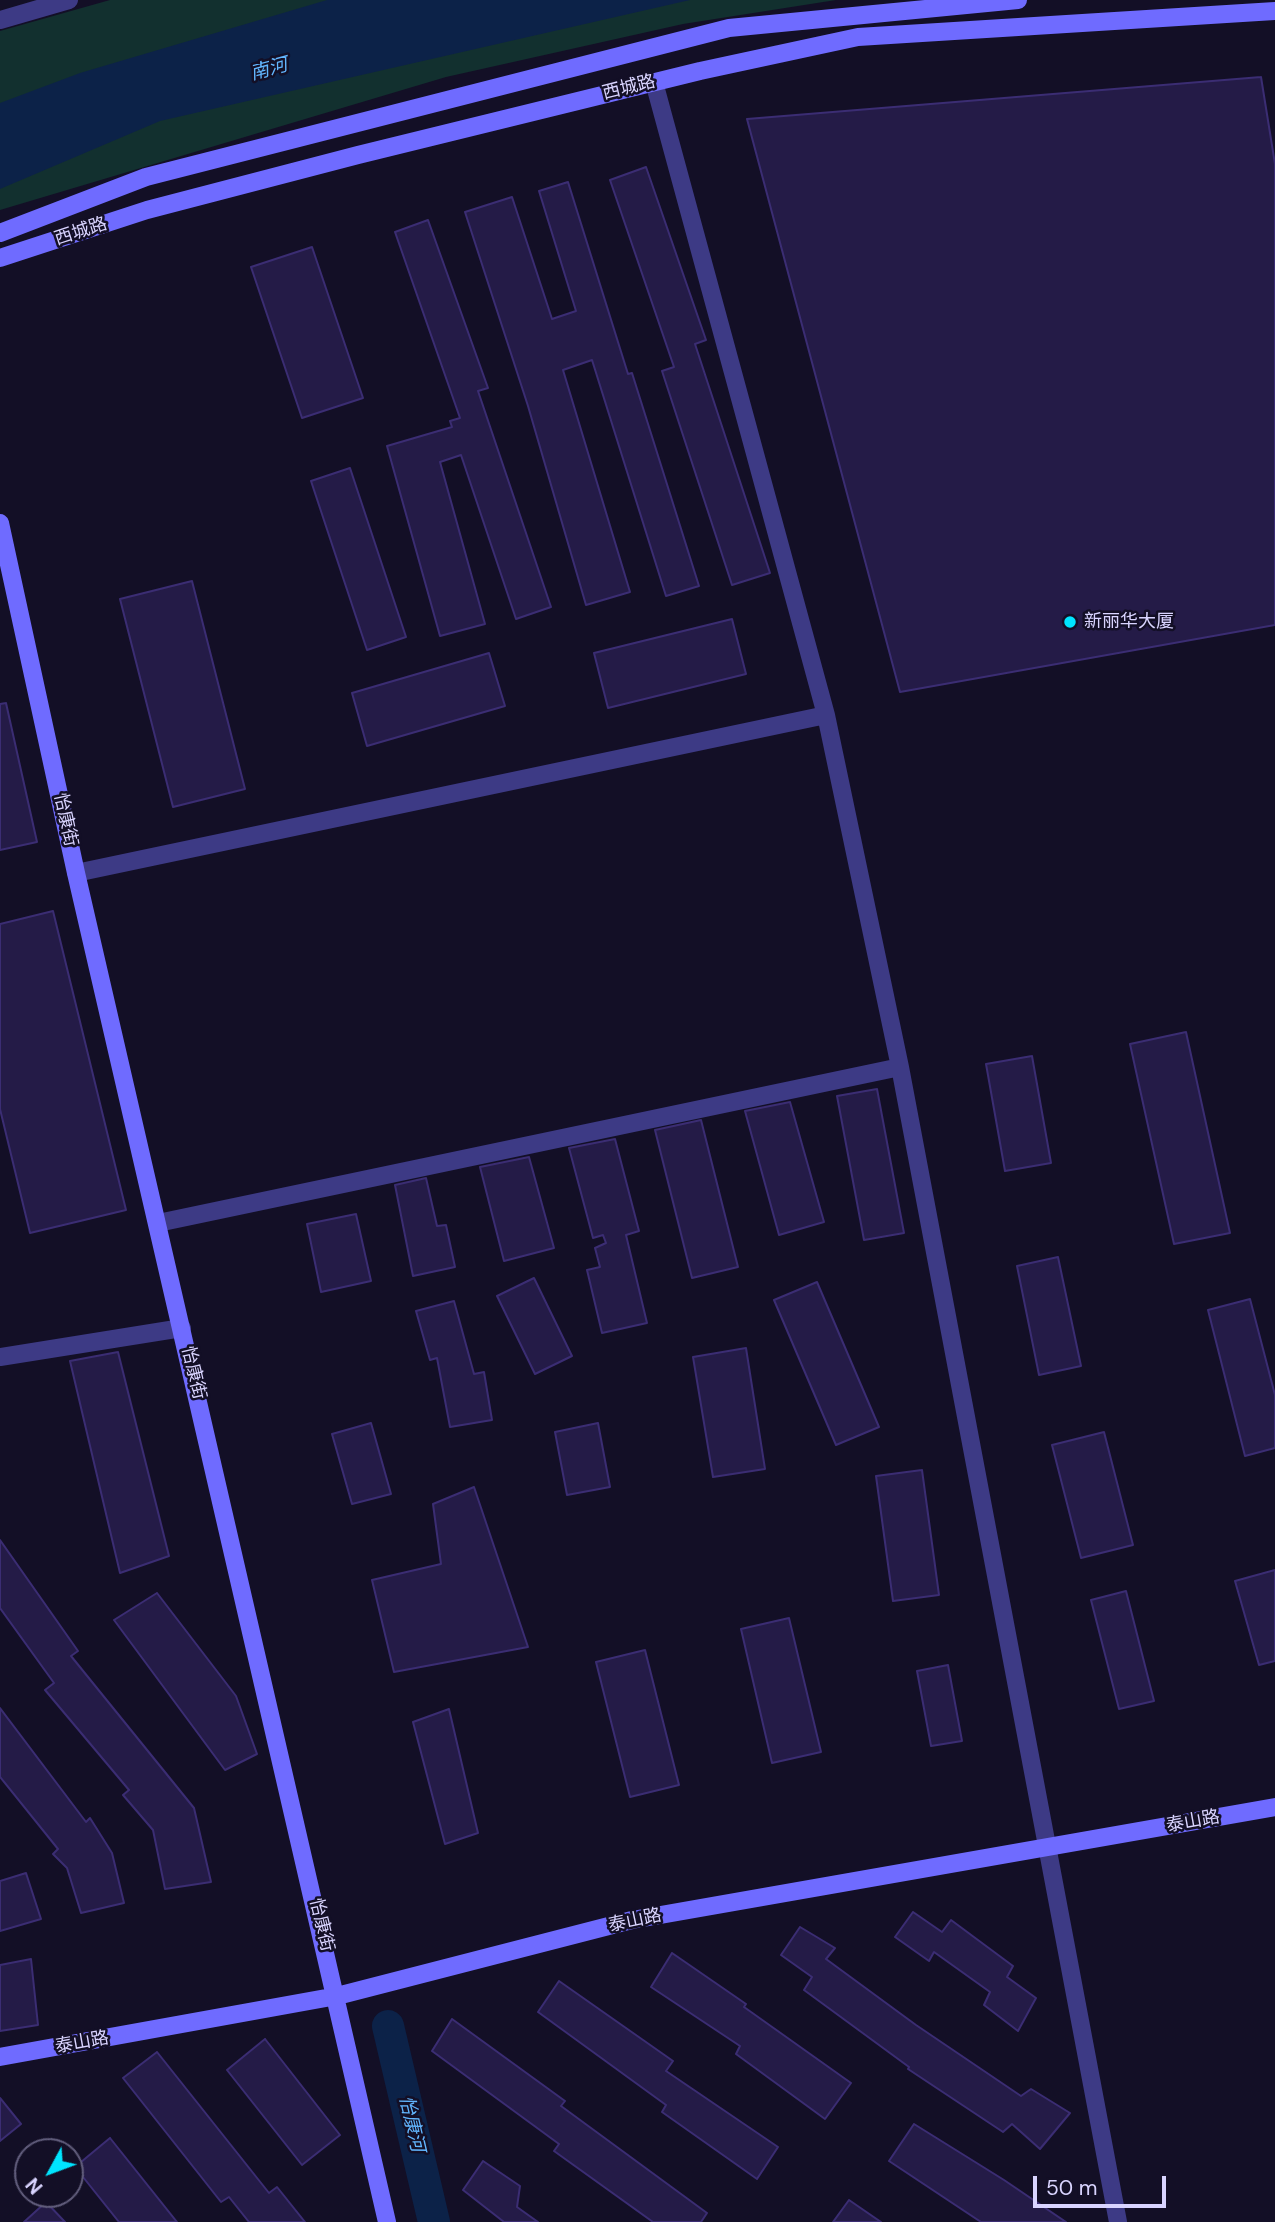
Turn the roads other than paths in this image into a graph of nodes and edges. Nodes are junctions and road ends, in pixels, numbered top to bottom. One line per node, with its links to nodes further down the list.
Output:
1 (69, 0): 4 (street)
2 (1018, 0): 6 (main road, 西城路)
3 (1275, 11): 5 (main road, 西城路)
4 (0, 20)
5 (654, 82): 7 (main road, 西城路); 9 (street)
6 (0, 233)
7 (0, 258)
8 (0, 523): 10 (main road, 怡康街)
9 (826, 715): 10 (street); 11 (street)
10 (76, 873): 12 (main road, 怡康街)
11 (900, 1067): 12 (street); 16 (street)
12 (158, 1223): 13 (main road, 怡康街)
13 (182, 1328): 14 (street); 17 (main road, 怡康街)
14 (0, 1357)
15 (1275, 1807): 16 (main road, 泰山路)
16 (1046, 1848): 17 (main road, 泰山路); 20 (street)
17 (337, 1996): 18 (main road, 泰山路); 19 (main road, 怡康街)
18 (0, 2057)
19 (387, 2222)
20 (1118, 2222)

